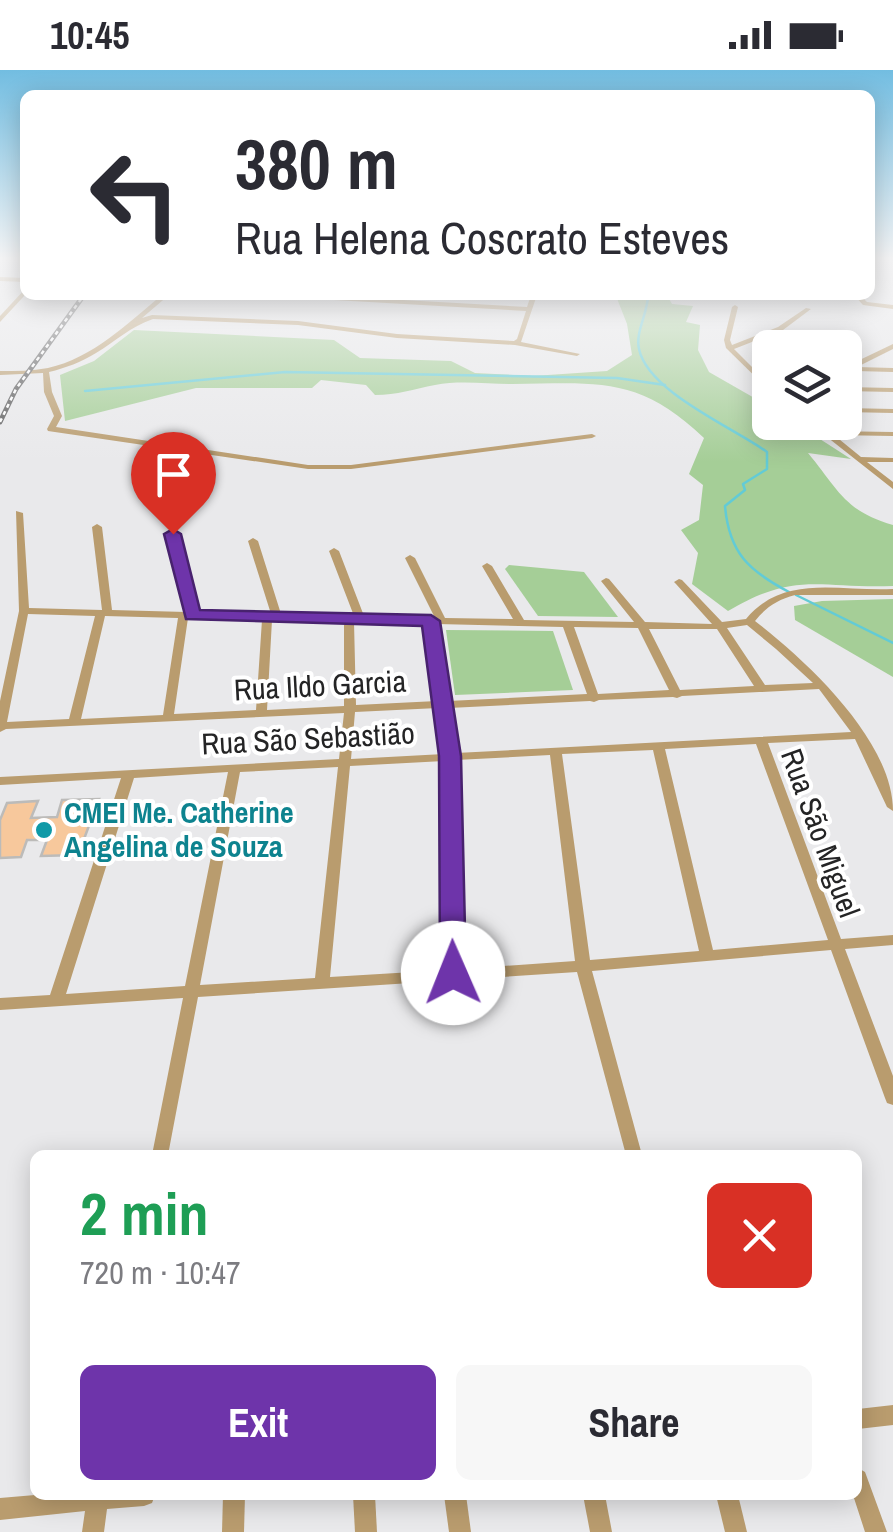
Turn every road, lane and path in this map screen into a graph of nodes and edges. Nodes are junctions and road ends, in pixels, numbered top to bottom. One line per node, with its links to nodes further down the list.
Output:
1 (130, 325): 13 (street)
2 (321, 325): 6 (street)
3 (524, 325): 6 (street)
4 (731, 325): 8 (street)
5 (788, 325): 8 (street)
6 (514, 343): 9 (street)
7 (893, 346): 10 (street)
8 (729, 348): 15 (street)
9 (577, 354)
10 (862, 363)
11 (862, 370): 12 (street)
12 (893, 370)
13 (46, 372): 14 (street); 22 (street)
14 (0, 373)
15 (752, 373)
16 (862, 389): 17 (street)
17 (893, 390)
18 (862, 410): 19 (street)
19 (893, 411)
20 (862, 434): 21 (street)
21 (893, 434)
22 (592, 436)
23 (835, 440): 24 (street)
24 (861, 459): 25 (street); 26 (street)
25 (893, 460)
26 (893, 486)
27 (20, 514): 37 (street)
28 (97, 527): 38 (street)
29 (173, 534): 39 (street)
30 (253, 541): 40 (street)
31 (334, 551): 41 (street)
32 (410, 558): 42 (street)
33 (487, 566): 44 (street)
34 (606, 581): 46 (street)
35 (679, 582): 47 (street)
36 (893, 592): 43 (street)
37 (24, 611): 38 (street); 57 (street)
38 (104, 613): 39 (street); 56 (street)
39 (188, 615): 40 (street); 55 (street)
40 (272, 617): 41 (street); 54 (street)
41 (355, 620): 42 (street); 53 (street)
42 (436, 621): 44 (street); 52 (street)
43 (749, 622): 47 (street); 48 (street)
44 (520, 624): 45 (street)
45 (568, 625): 46 (street); 51 (street)
46 (642, 626): 47 (street); 50 (street)
47 (722, 627): 49 (street)
48 (821, 686): 49 (street, Rua Ildo Garcia); 58 (street)
49 (762, 690): 50 (street, Rua Ildo Garcia)
50 (677, 695): 51 (street, Rua Ildo Garcia)
51 (594, 699): 52 (street, Rua Ildo Garcia)
52 (445, 706): 53 (street, Rua Ildo Garcia); 62 (street)
53 (350, 709): 54 (street, Rua Ildo Garcia); 63 (street)
54 (261, 713): 55 (street, Rua Ildo Garcia)
55 (168, 718): 56 (street, Rua Ildo Garcia)
56 (74, 723): 57 (street, Rua Ildo Garcia)
57 (1, 728)
58 (859, 735): 59 (street, Rua São Sebastião); 67 (street)
59 (761, 741): 60 (street, Rua São Sebastião); 69 (street, Rua São Miguel)
60 (658, 746): 61 (street, Rua São Sebastião); 70 (street)
61 (556, 752): 62 (street, Rua São Sebastião); 71 (street)
62 (450, 756): 63 (street, Rua São Sebastião); 72 (street)
63 (346, 762): 64 (street, Rua São Sebastião); 73 (street)
64 (235, 768): 65 (street, Rua São Sebastião); 74 (street)
65 (128, 776): 66 (street, Rua São Sebastião); 75 (street)
66 (0, 782)
67 (893, 807)
68 (893, 940): 69 (street)
69 (833, 943): 70 (street); 77 (street, Rua São Miguel)
70 (706, 954): 71 (street)
71 (583, 966): 72 (street); 79 (street)
72 (453, 973): 73 (street)
73 (322, 982): 74 (street)
74 (190, 991): 75 (street); 78 (street)
75 (56, 1001): 76 (street)
76 (0, 1004)
77 (893, 1098)
78 (161, 1150)
79 (633, 1150)
80 (893, 1415): 81 (street)
81 (862, 1419)
82 (862, 1491): 97 (street)
83 (79, 1500): 90 (street)
84 (97, 1500): 91 (street)
85 (234, 1500): 92 (street)
86 (364, 1500): 93 (street)
87 (456, 1500): 94 (street)
88 (595, 1500): 95 (street)
89 (727, 1500): 96 (street)
90 (0, 1509)
91 (93, 1532)
92 (233, 1532)
93 (366, 1532)
94 (460, 1532)
95 (601, 1532)
96 (736, 1532)
97 (876, 1532)

